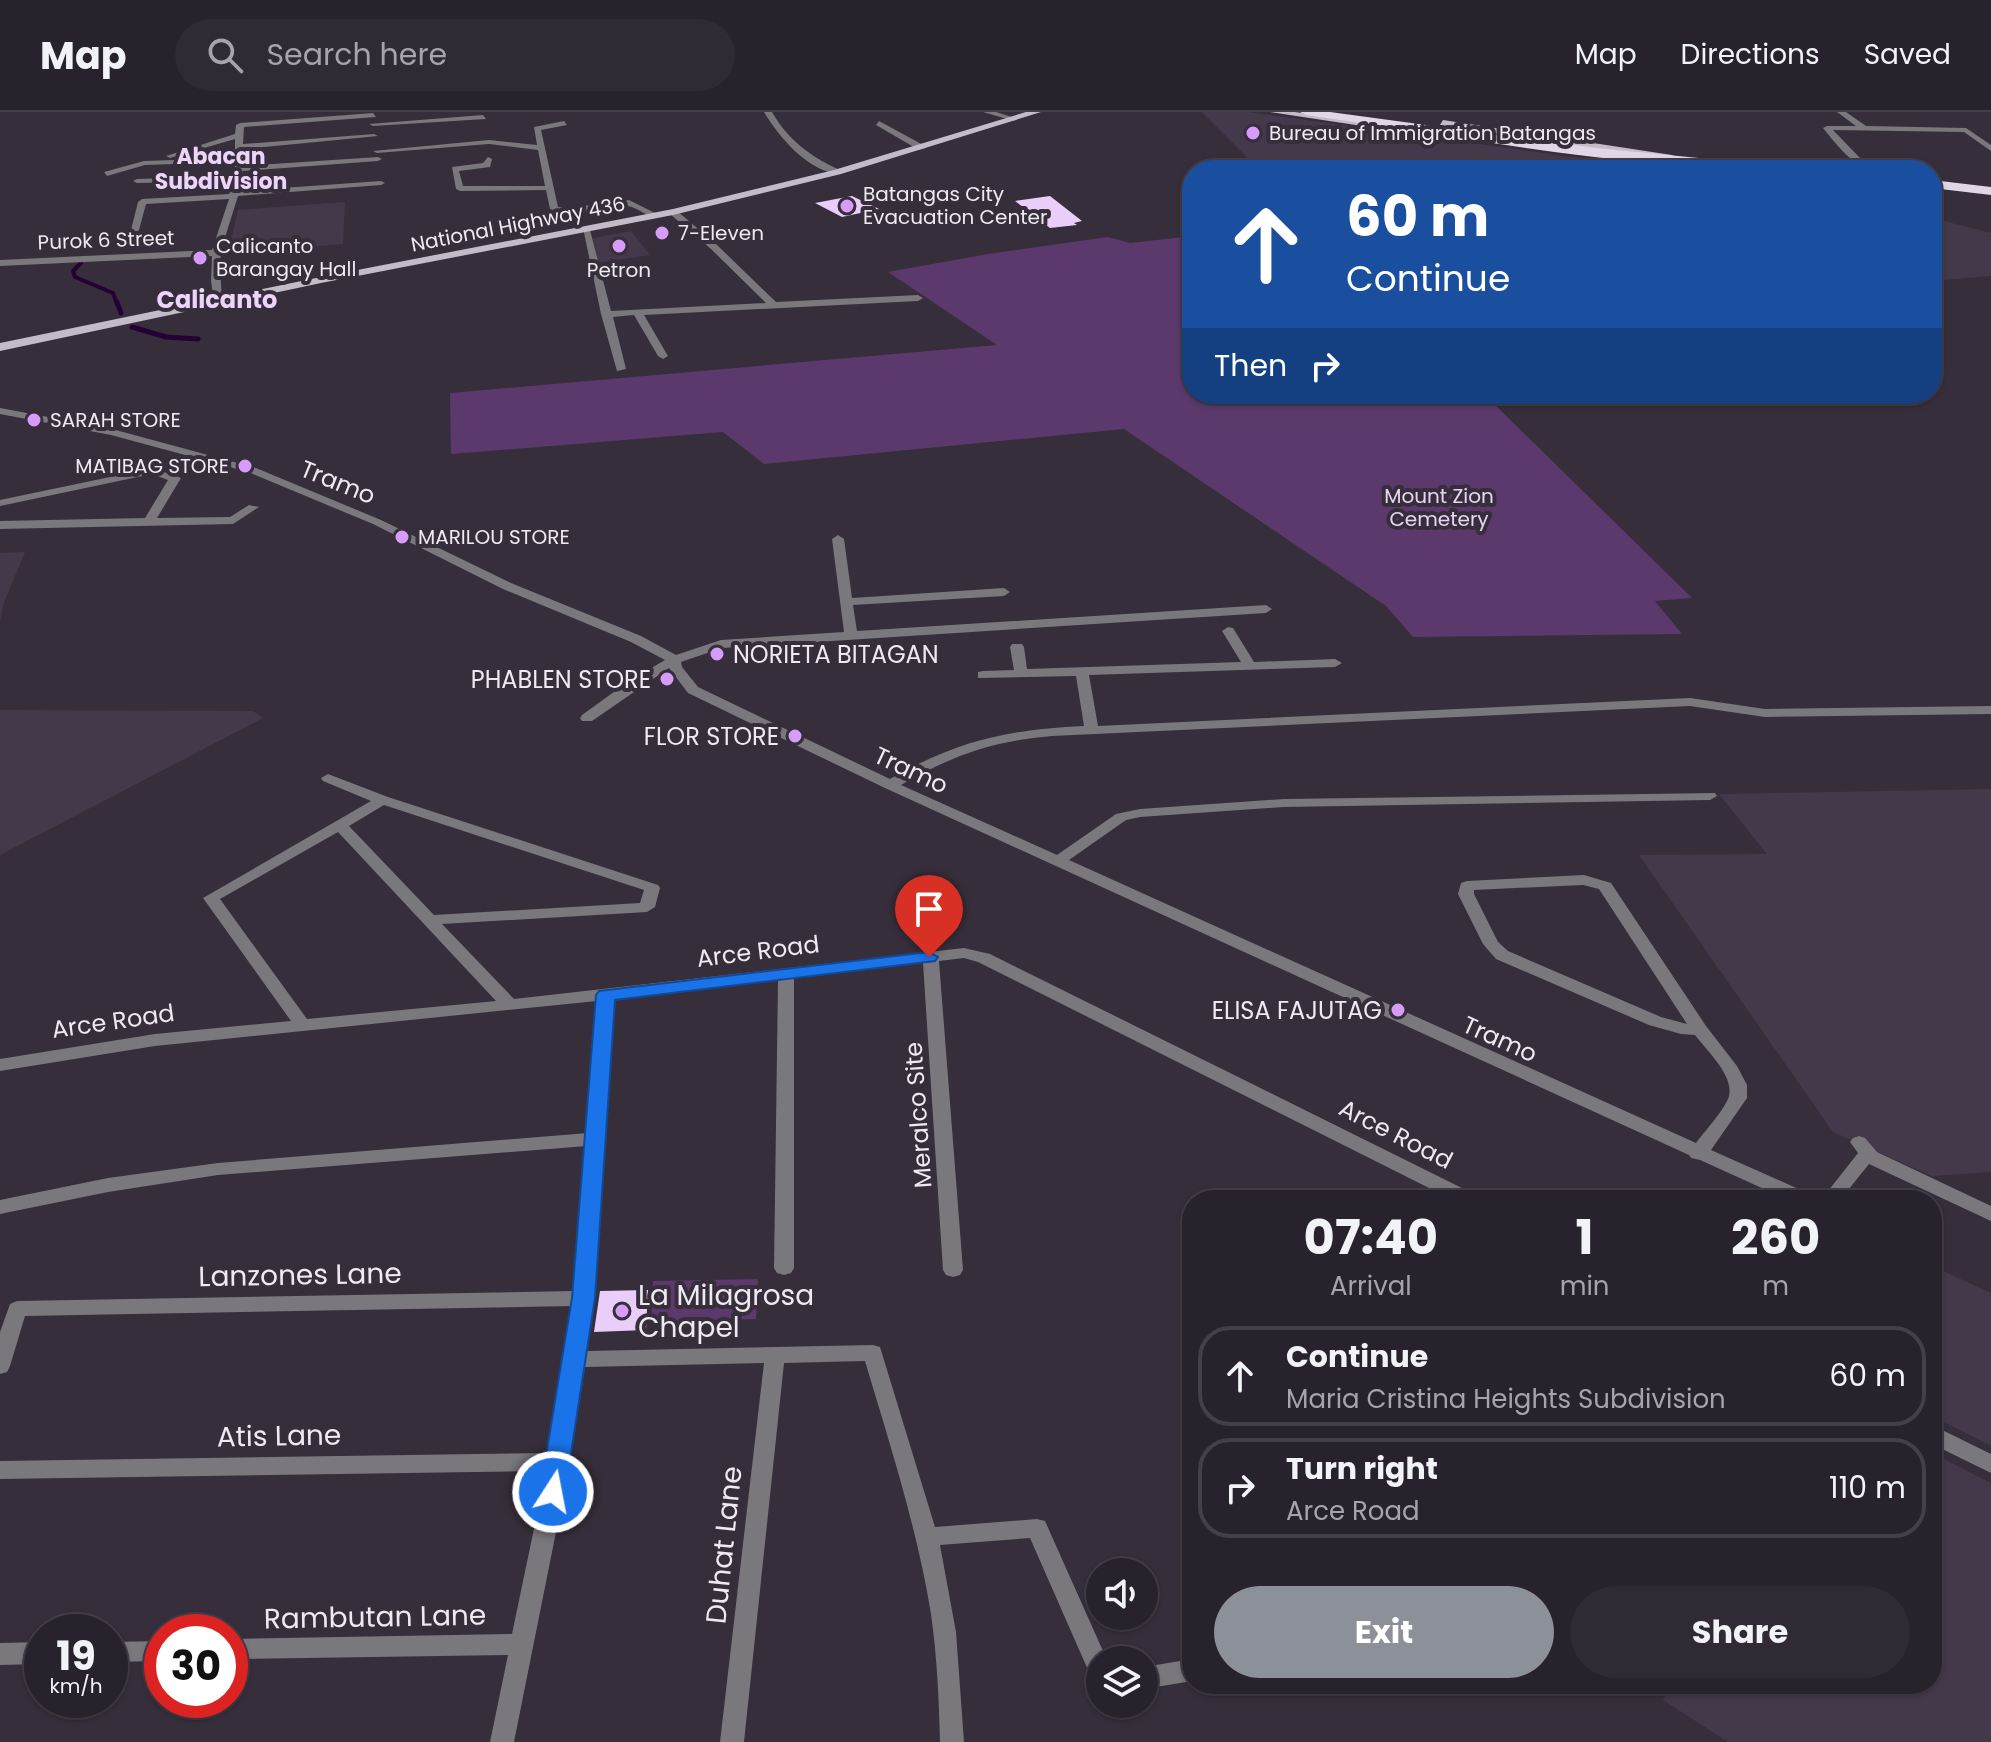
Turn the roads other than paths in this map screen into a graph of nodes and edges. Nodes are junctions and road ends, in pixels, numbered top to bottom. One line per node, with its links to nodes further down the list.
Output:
1 (768, 112): 28 (street)
2 (987, 112): 11 (street)
3 (1036, 112): 11 (main road, National Highway 436)
4 (1275, 112): 24 (main road)
5 (1306, 112): 16 (highway)
6 (1338, 112): 16 (highway)
7 (1364, 112): 24 (main road)
8 (1841, 112): 14 (street)
9 (482, 114): 10 (street); 18 (street)
10 (373, 117): 15 (street); 17 (street)
11 (1014, 119): 20 (main road, National Highway 436)
12 (564, 123): 19 (street)
13 (879, 123): 20 (street)
14 (1864, 128): 21 (street); 25 (street)
15 (374, 136): 17 (street); 22 (street)
16 (1519, 139): 24 (highway)
17 (238, 142): 26 (street); 27 (street)
18 (489, 142): 19 (street); 22 (street)
19 (540, 148): 32 (street)
20 (922, 148): 28 (main road, National Highway 436)
21 (1991, 149)
22 (378, 155): 27 (street); 34 (street)
23 (488, 159): 32 (street)
24 (1684, 160)
25 (1858, 160)
26 (154, 162): 27 (street); 29 (street)
27 (238, 169): 30 (street); 34 (street)
28 (837, 172): 35 (main road, National Highway 436)
29 (107, 174)
30 (137, 181)
31 (1942, 185): 33 (highway)
32 (547, 188): 36 (street)
33 (1991, 191)
34 (233, 195): 37 (street); 39 (street)
35 (673, 212): 36 (main road, National Highway 436); 43 (street)
36 (654, 216): 38 (main road, National Highway 436)
37 (135, 230)
38 (586, 230): 42 (main road, National Highway 436); 45 (street)
39 (214, 253): 40 (street, Purok 6 Street); 42 (street)
40 (0, 263)
41 (918, 298): 43 (street)
42 (219, 301): 46 (main road, National Highway 436)
43 (773, 305): 44 (street)
44 (637, 312): 45 (street); 47 (street)
45 (606, 314): 48 (street)
46 (0, 347)
47 (663, 356)
48 (621, 369)
49 (0, 411): 63 (street, Tramo)
50 (166, 465): 51 (street)
51 (153, 471): 52 (street); 54 (street)
52 (0, 503)
53 (253, 507): 54 (street)
54 (149, 522): 55 (street)
55 (0, 525)
56 (838, 539): 58 (street)
57 (1004, 592): 58 (street)
58 (847, 602): 61 (street)
59 (1266, 609): 61 (street)
60 (1228, 631): 65 (street)
61 (851, 635): 63 (street)
62 (1017, 647): 67 (street)
63 (674, 659): 70 (street); 73 (street, Tramo)
64 (1335, 663): 65 (street)
65 (1250, 666): 66 (street)
66 (1082, 672): 67 (street); 71 (street)
67 (1021, 674): 68 (street)
68 (983, 675)
69 (1991, 710): 71 (street)
70 (587, 718)
71 (1092, 730): 73 (street)
72 (328, 778): 75 (street)
73 (890, 785): 77 (street, Tramo)
74 (1710, 796): 77 (street)
75 (383, 800): 76 (street); 78 (street)
76 (339, 824): 78 (street); 83 (street)
77 (1058, 861): 87 (street, Tramo)
78 (428, 920): 82 (street)
79 (929, 957): 80 (street, Arce Road); 88 (street, Arce Road); 94 (street, Meralco Site)
80 (786, 974): 81 (street, Arce Road); 93 (street)
81 (606, 995): 82 (street, Arce Road); 86 (street)
82 (509, 1004): 83 (street, Arce Road)
83 (302, 1024): 85 (street, Arce Road)
84 (1700, 1030): 84 (street); 87 (street)
85 (0, 1065)
86 (597, 1139): 91 (street); 95 (street)
87 (1698, 1154): 89 (street, Tramo)
88 (1449, 1190)
89 (1782, 1190)
90 (1836, 1190): 92 (street)
91 (0, 1207)
92 (1991, 1214)
93 (784, 1268)
94 (953, 1270)
95 (584, 1290): 97 (street); 98 (street, Lanzones Lane)
96 (775, 1355): 97 (street); 103 (street); 112 (street, Duhat Lane)
97 (576, 1359): 100 (street)
98 (0, 1366)
99 (1942, 1439): 101 (street)
100 (559, 1462): 102 (street, Atis Lane); 104 (street)
101 (1991, 1464)
102 (0, 1470)
103 (926, 1537): 105 (street); 113 (street)
104 (521, 1644): 106 (street, Rambutan Lane); 111 (street)
105 (1089, 1646)
106 (248, 1649)
107 (24, 1653): 108 (street)
108 (0, 1654)
109 (1182, 1672): 110 (street)
110 (1158, 1676)
111 (502, 1742)
112 (732, 1742)
113 (952, 1742)

